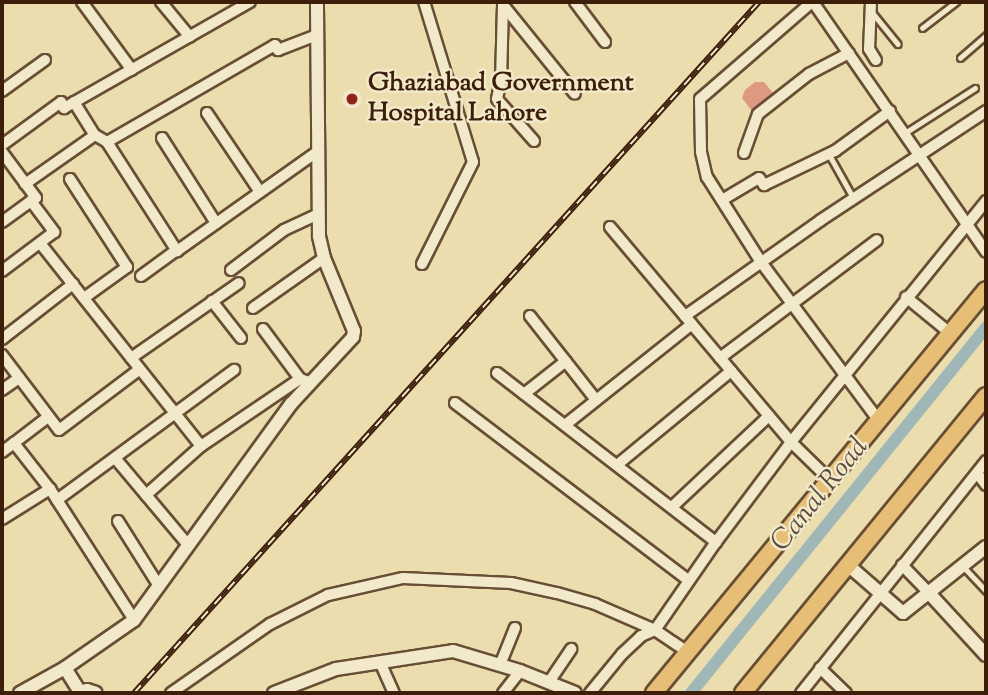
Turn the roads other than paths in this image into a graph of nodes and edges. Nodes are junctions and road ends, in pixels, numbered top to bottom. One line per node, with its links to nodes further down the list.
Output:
1 (82, 2): 23 (street)
2 (161, 2): 16 (street)
3 (250, 2): 16 (street)
4 (317, 2): 14 (street)
5 (424, 2): 60 (street)
6 (575, 2): 17 (street)
7 (812, 2): 19 (street); 46 (street)
8 (939, 2): 12 (lane)
9 (956, 2): 12 (lane)
10 (502, 3): 26 (street); 34 (street)
11 (871, 6): 18 (lane); 22 (street)
12 (945, 9): 13 (lane)
13 (922, 28)
14 (317, 35): 35 (street); 37 (street)
15 (986, 36): 20 (lane)
16 (190, 37): 23 (street)
17 (605, 42)
18 (898, 44)
19 (849, 53): 28 (street); 39 (street)
20 (960, 58)
21 (45, 60): 25 (street)
22 (876, 60)
23 (132, 69): 27 (street)
24 (975, 88): 31 (lane)
25 (2, 91)
26 (575, 94)
27 (74, 103): 32 (street); 36 (street)
28 (890, 111): 31 (street); 41 (street)
29 (986, 111): 40 (street)
30 (207, 113): 44 (street)
31 (905, 133): 40 (street)
32 (95, 135): 35 (street); 43 (street)
33 (162, 138): 51 (street)
34 (534, 141)
35 (107, 142): 56 (street)
36 (2, 145)
37 (318, 151): 44 (street); 49 (street)
38 (2, 152): 43 (street)
39 (744, 153)
40 (921, 154): 45 (street); 52 (street)
41 (828, 155): 45 (lane); 46 (street)
42 (71, 179): 68 (street)
43 (25, 184): 47 (street)
44 (260, 192): 51 (street)
45 (854, 198): 59 (street)
46 (722, 200): 59 (street)
47 (31, 201): 50 (street); 55 (street)
48 (986, 201): 52 (street)
49 (318, 214): 58 (street); 62 (street)
50 (2, 222)
51 (216, 223): 56 (street)
52 (966, 225): 57 (street); 67 (street)
53 (610, 227): 73 (street)
54 (877, 240): 70 (street)
55 (40, 243): 61 (street); 65 (street)
56 (178, 249): 63 (street)
57 (986, 252)
58 (324, 258): 71 (street); 88 (street)
59 (761, 262): 70 (street); 73 (street)
60 (422, 264)
61 (2, 271)
62 (231, 271)
63 (141, 276)
64 (239, 282): 69 (street)
65 (73, 284): 68 (street); 77 (street)
66 (986, 290): 75 (highway)
67 (906, 297): 75 (street); 86 (street)
68 (84, 298): 79 (street)
69 (212, 301): 76 (street); 79 (street)
70 (793, 303): 80 (street); 86 (street)
71 (253, 308)
72 (530, 316): 81 (street)
73 (688, 320): 80 (street); 92 (street)
74 (264, 329): 88 (street)
75 (951, 334): 97 (highway)
76 (241, 338)
77 (2, 339)
78 (2, 355): 87 (street)
79 (131, 358): 82 (street)
80 (720, 358): 84 (street)
81 (566, 361): 90 (street); 92 (street)
82 (140, 369): 94 (street); 96 (street)
83 (234, 370): 94 (street)
84 (731, 372): 95 (street); 105 (street)
85 (497, 373): 90 (street)
86 (846, 376): 97 (street); 99 (street)
87 (19, 377): 89 (street); 96 (street)
88 (305, 381): 101 (street); 116 (street)
89 (2, 390)
90 (524, 394): 98 (street)
91 (986, 397): 118 (highway)
92 (596, 400): 98 (street)
93 (455, 403): 121 (street)
94 (175, 414): 101 (street); 103 (street)
95 (769, 416): 99 (street); 112 (street)
96 (48, 417): 100 (street)
97 (879, 421): 107 (highway)
98 (565, 425): 105 (street)
99 (791, 442): 107 (street); 115 (street)
100 (14, 443): 102 (street); 109 (street)
101 (201, 446): 110 (street)
102 (2, 452)
103 (115, 458): 110 (street); 111 (street)
104 (986, 461): 106 (street)
105 (617, 465): 112 (street)
106 (977, 473): 108 (street); 119 (street)
107 (830, 480): 130 (highway)
108 (986, 485)
109 (50, 489): 111 (street); 113 (street)
110 (146, 495): 116 (street)
111 (57, 500): 126 (street)
112 (672, 507): 115 (street)
113 (2, 519)
114 (118, 521): 122 (street)
115 (716, 542): 121 (street)
116 (188, 545): 122 (street)
117 (986, 547): 120 (street)
118 (848, 565): 124 (street); 148 (highway)
119 (902, 565): 124 (street); 125 (street)
120 (963, 566): 123 (lane); 125 (street)
121 (688, 580): 128 (street)
122 (159, 586): 126 (street)
123 (986, 591)
124 (881, 592): 125 (street); 135 (street)
125 (929, 593): 131 (street)
126 (134, 620): 134 (street)
127 (515, 628): 133 (street)
128 (655, 629): 130 (street); 141 (street); 146 (street)
129 (570, 649): 137 (street)
130 (688, 652): 147 (highway)
131 (986, 655)
132 (380, 662): 133 (street); 142 (street); 143 (street)
133 (500, 666): 136 (street)
134 (65, 668): 138 (street); 139 (street)
135 (820, 668): 149 (street); 150 (street)
136 (520, 671): 137 (street); 144 (street)
137 (549, 681): 145 (street)
138 (79, 692): 140 (street)
139 (20, 693)
140 (96, 693)
141 (171, 693)
142 (274, 693)
143 (394, 693)
144 (503, 693)
145 (575, 693)
146 (590, 693)
147 (654, 693)
148 (743, 693)
149 (801, 693)
150 (846, 693)

